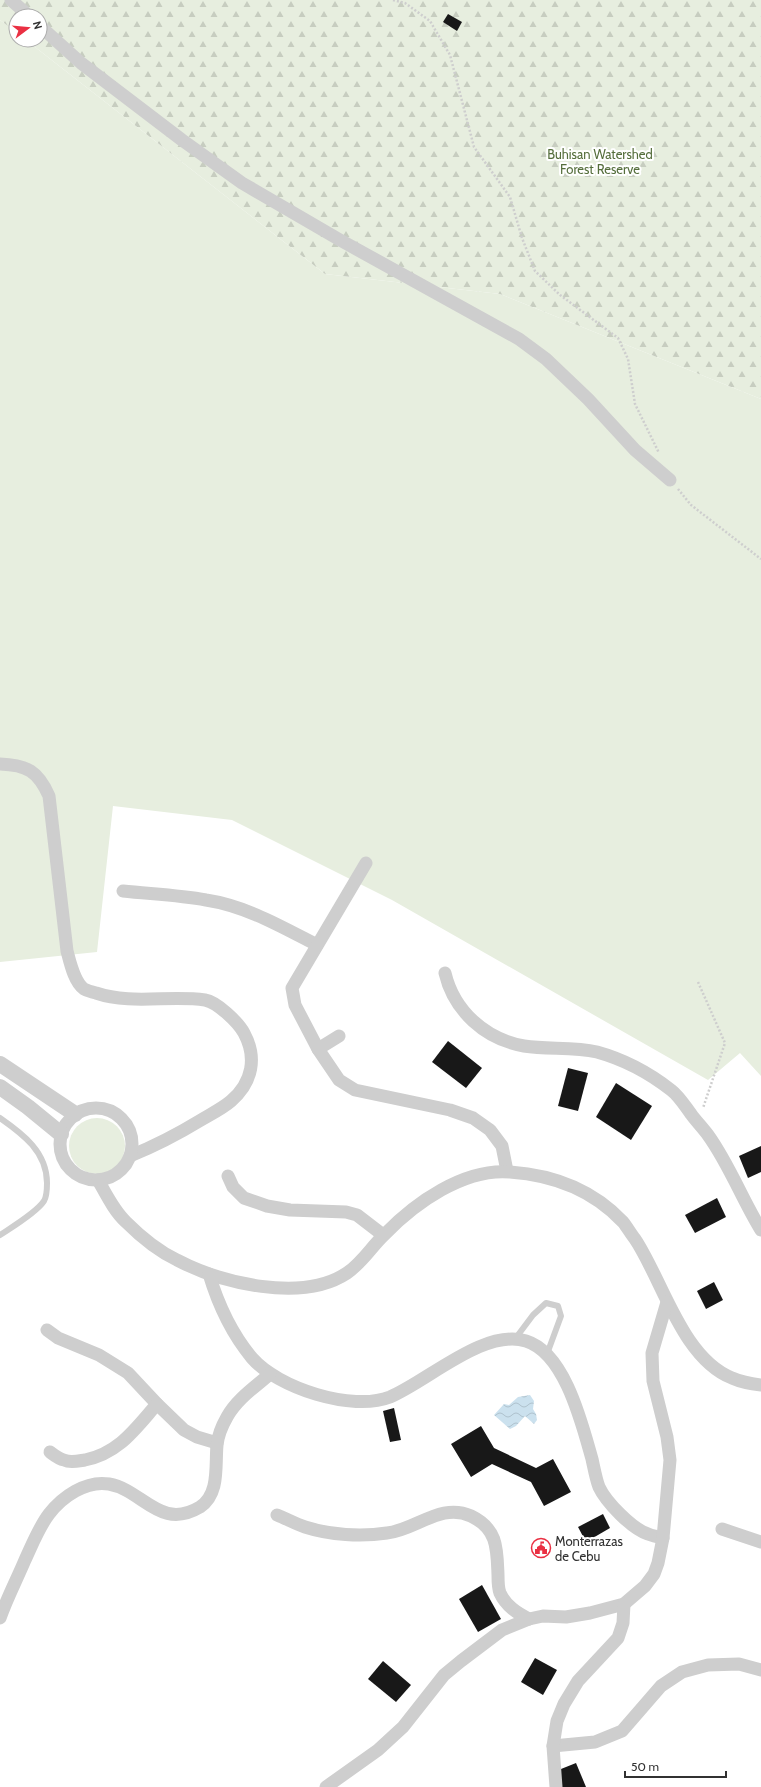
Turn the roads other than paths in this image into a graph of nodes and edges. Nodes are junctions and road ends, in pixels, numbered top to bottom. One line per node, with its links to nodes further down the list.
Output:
1 (11, 0): 2 (street)
2 (20, 8)
3 (48, 33): 4 (street)
4 (670, 480)
5 (0, 764): 17 (street)
6 (366, 863): 8 (street)
7 (123, 891): 8 (street)
8 (317, 945): 11 (street)
9 (445, 972): 21 (street)
10 (339, 1036): 11 (street)
11 (318, 1049): 18 (street)
12 (0, 1064): 14 (street)
13 (0, 1088): 16 (street)
14 (75, 1114): 16 (street); 17 (street)
15 (0, 1118): 22 (lane)
16 (61, 1134): 20 (street)
17 (130, 1156): 20 (street)
18 (507, 1171): 23 (street); 25 (street)
19 (228, 1176): 23 (street)
20 (98, 1180): 24 (street)
21 (761, 1230)
22 (0, 1235)
23 (383, 1235): 24 (street)
24 (209, 1274): 29 (street)
25 (668, 1302): 30 (street); 36 (street)
26 (47, 1330): 31 (street)
27 (515, 1339): 28 (street); 28 (lane); 29 (street)
28 (547, 1354): 36 (street)
29 (270, 1374): 32 (street)
30 (761, 1385)
31 (157, 1404): 32 (street); 33 (street)
32 (217, 1443): 39 (street)
33 (50, 1452)
34 (277, 1515): 40 (street)
35 (722, 1529): 37 (street)
36 (663, 1538): 38 (street)
37 (761, 1542)
38 (624, 1604): 40 (street); 42 (street)
39 (0, 1618)
40 (529, 1619): 43 (street)
41 (761, 1670): 42 (street)
42 (553, 1746): 44 (street)
43 (326, 1787)
44 (556, 1787)

